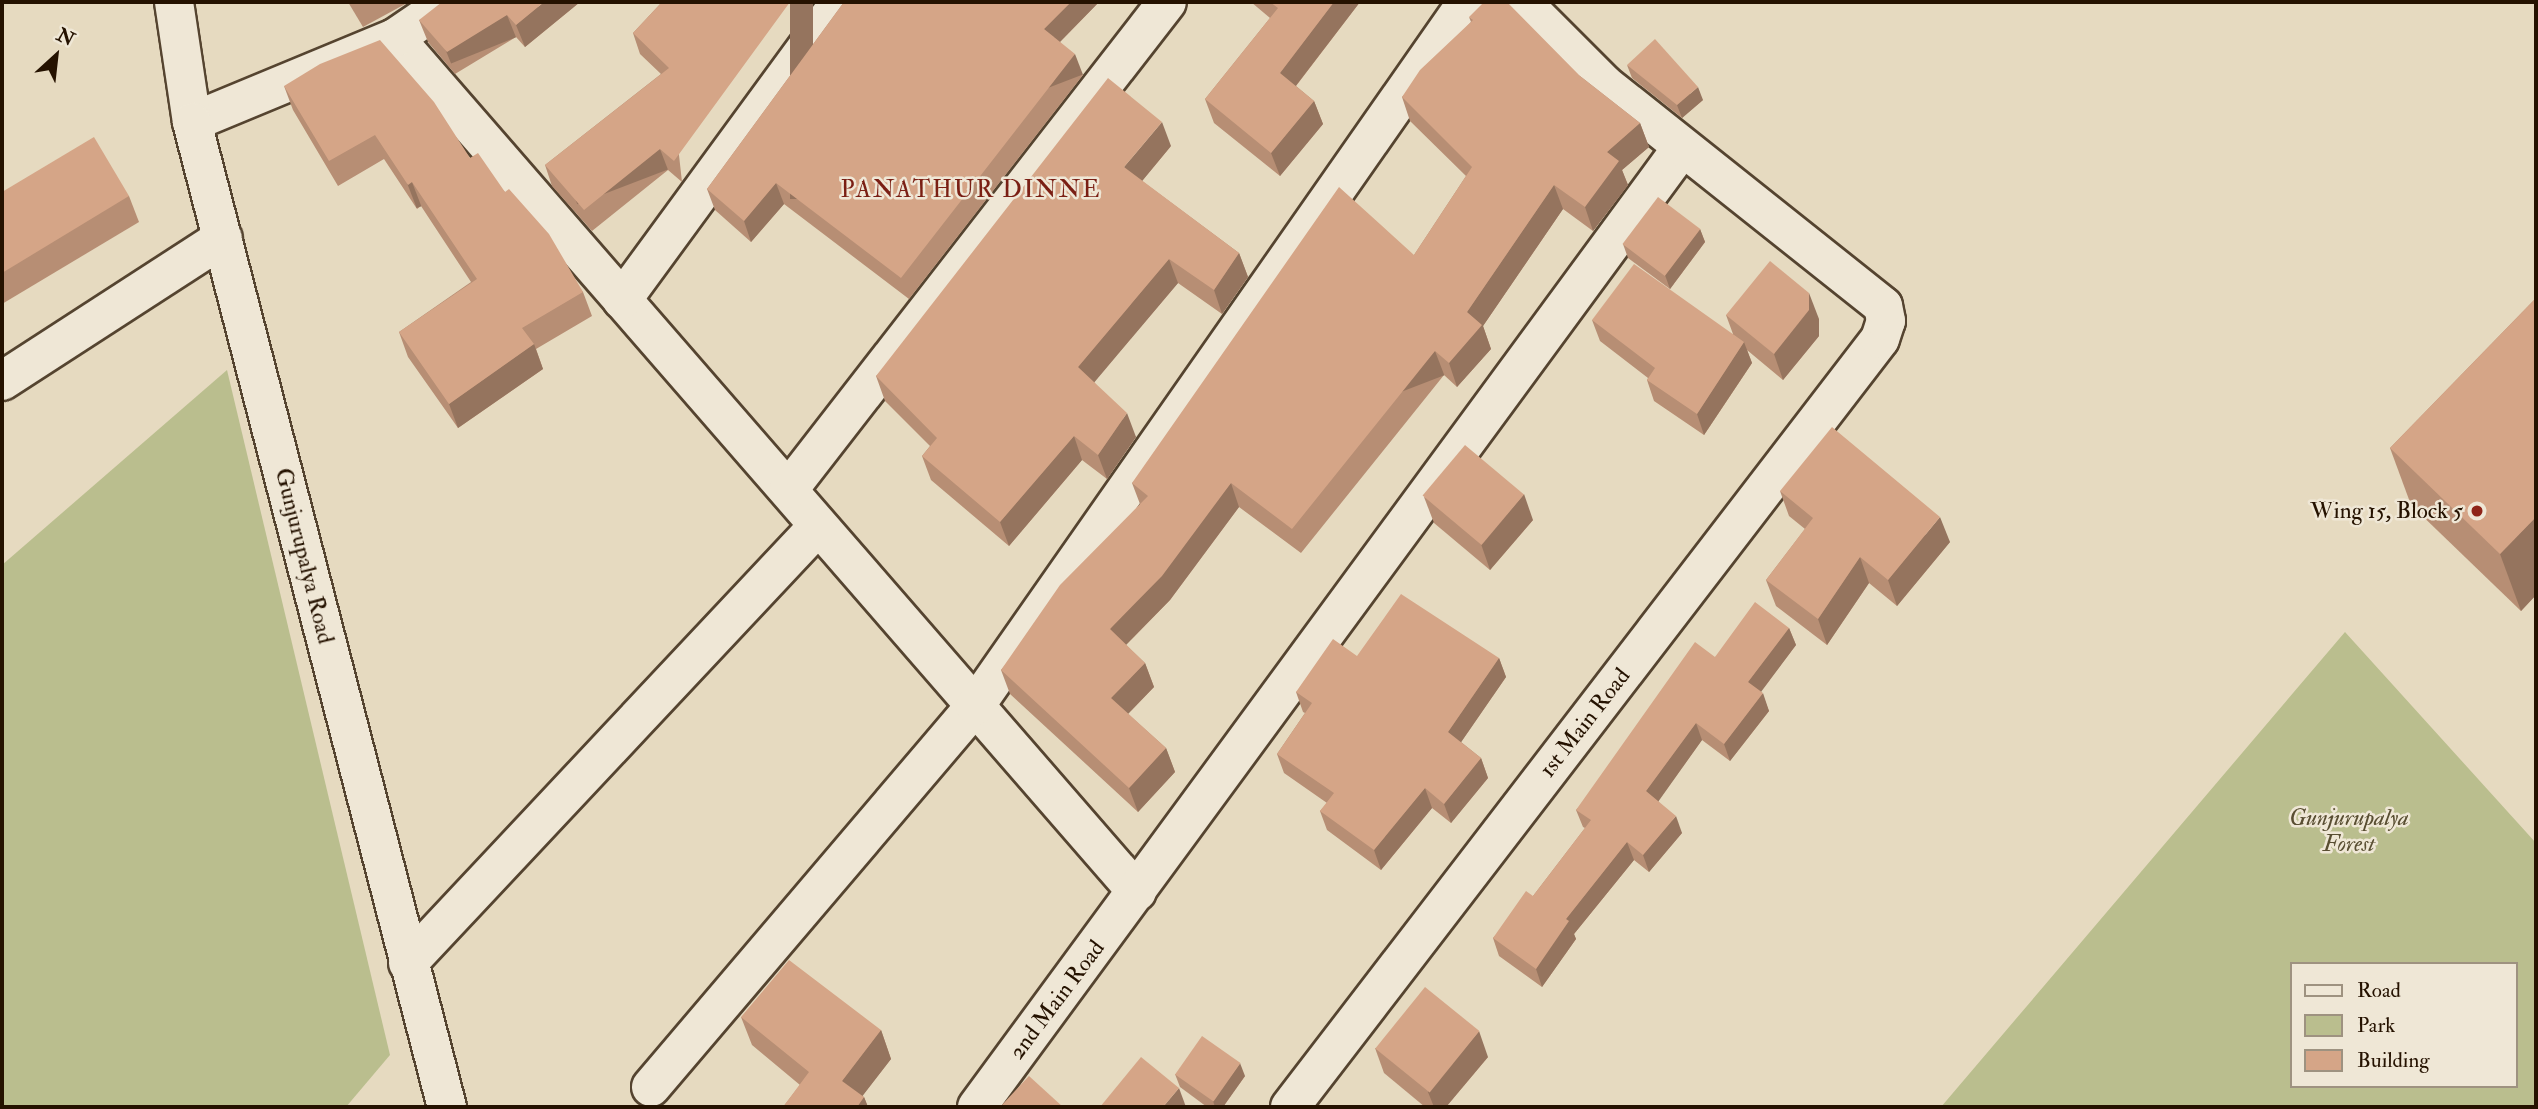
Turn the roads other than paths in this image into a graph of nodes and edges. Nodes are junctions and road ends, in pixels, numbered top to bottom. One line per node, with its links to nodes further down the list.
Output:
1 (174, 2): 8 (street, Gunjurupalya Road)
2 (448, 2): 7 (street)
3 (840, 2): 11 (street)
4 (1167, 2): 13 (street)
5 (1467, 2): 15 (street)
6 (1522, 2): 9 (street)
7 (396, 38): 8 (street); 11 (street)
8 (192, 122): 10 (street, Gunjurupalya Road)
9 (1681, 149): 16 (street, 2nd Main Road); 21 (street, 1st Main Road)
10 (223, 238): 12 (street); 17 (street, Gunjurupalya Road)
11 (622, 300): 13 (street)
12 (2, 381)
13 (789, 489): 14 (street)
14 (818, 526): 15 (street); 17 (street)
15 (975, 706): 16 (street); 18 (street)
16 (1137, 892): 20 (street, 2nd Main Road)
17 (408, 963): 19 (street, Gunjurupalya Road)
18 (651, 1087)
19 (447, 1107)
20 (977, 1107)
21 (1290, 1107)

